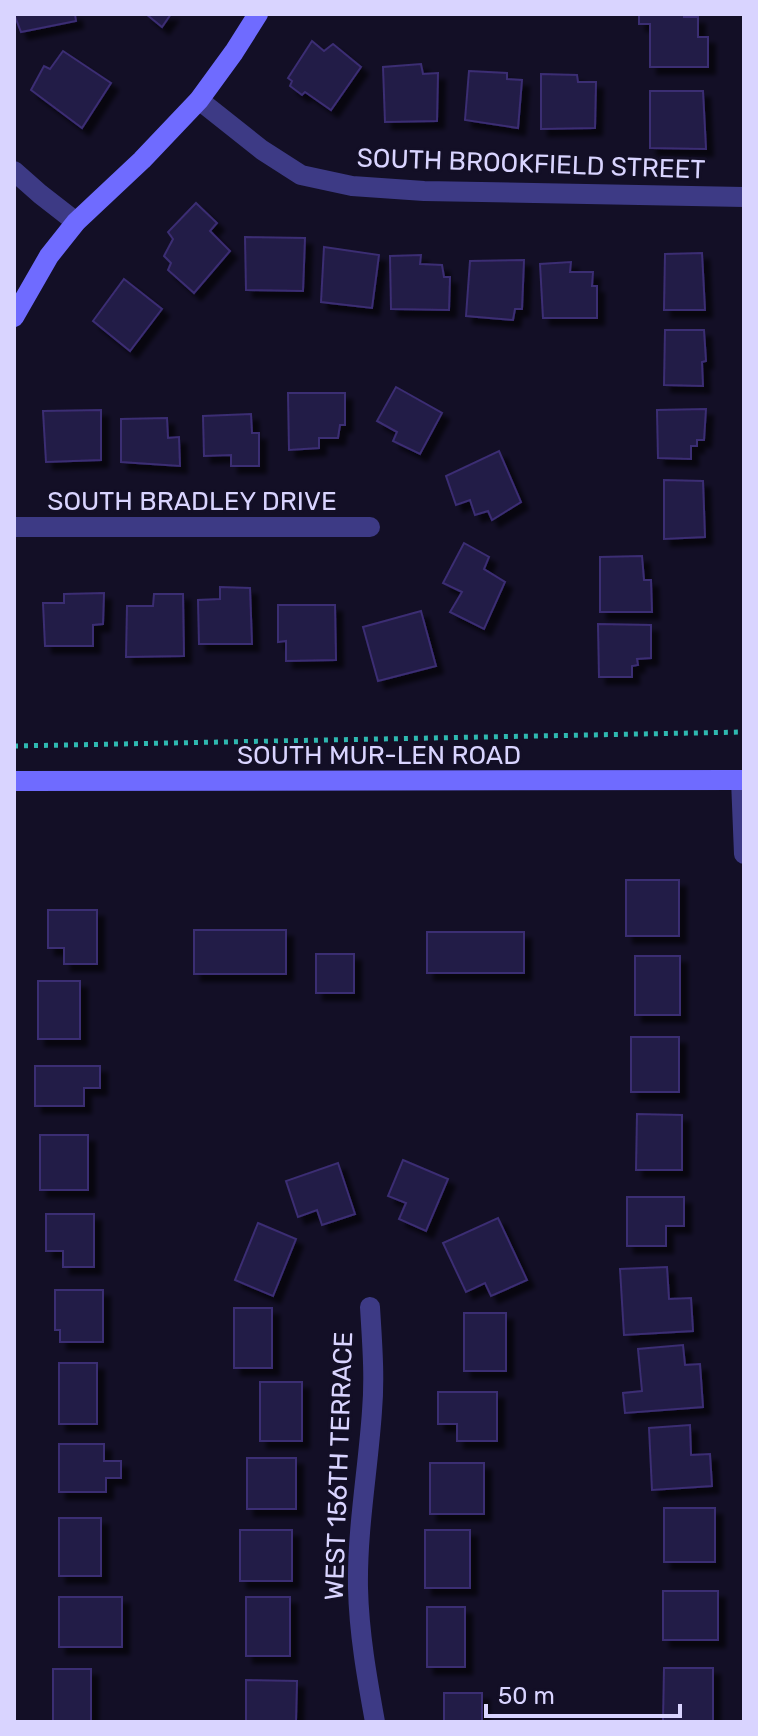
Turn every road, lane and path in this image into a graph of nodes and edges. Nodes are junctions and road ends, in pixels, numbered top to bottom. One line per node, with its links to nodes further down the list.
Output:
1 (258, 14): 2 (main road)
2 (199, 100): 4 (street, SOUTH BROOKFIELD STREET); 5 (main road)
3 (14, 171): 5 (street)
4 (744, 197)
5 (76, 222): 6 (main road)
6 (14, 317)
7 (14, 527): 8 (street, SOUTH BRADLEY DRIVE)
8 (370, 527)
9 (744, 732): 10 (path)
10 (16, 746): 11 (path)
11 (19, 754)
12 (742, 780): 13 (main road, SOUTH MUR-LEN ROAD); 14 (street)
13 (14, 781)
14 (744, 854)
15 (370, 1307): 16 (street, WEST 156TH TERRACE)
16 (375, 1722)

